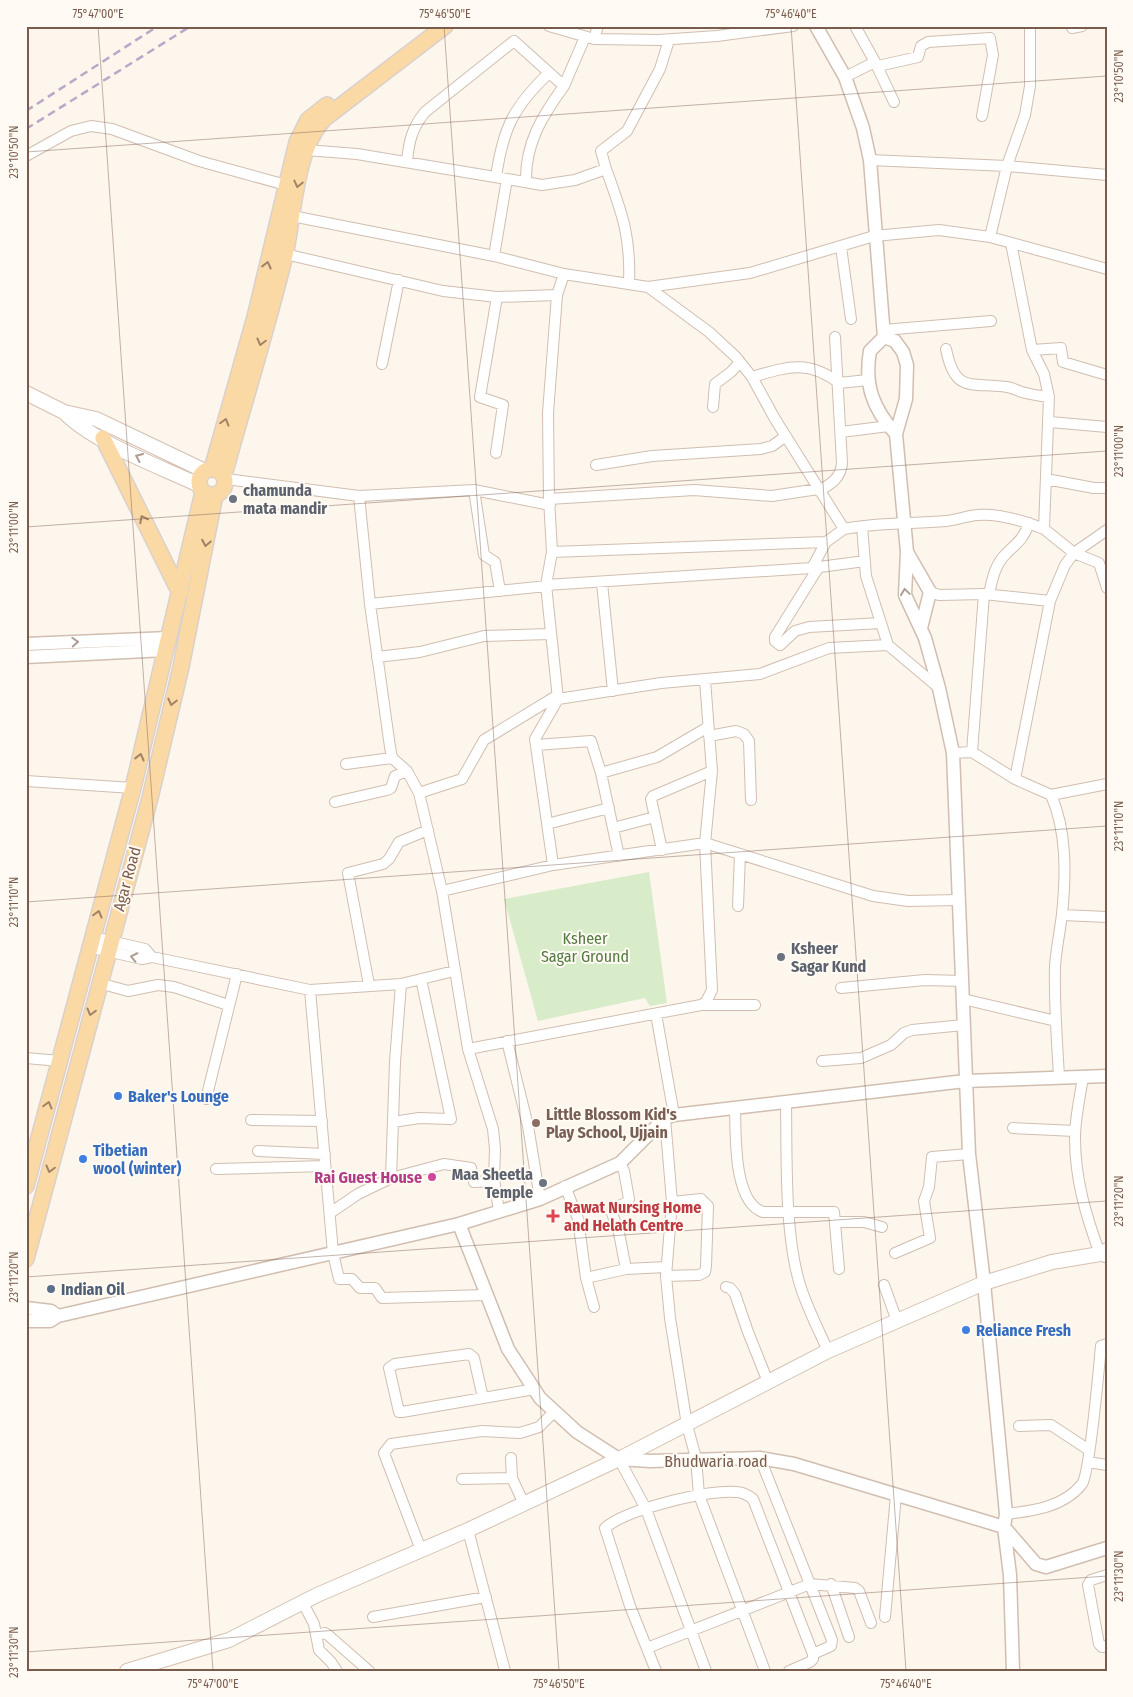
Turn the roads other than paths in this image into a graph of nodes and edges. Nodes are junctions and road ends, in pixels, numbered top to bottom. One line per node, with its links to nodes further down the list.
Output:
1 (429, 26): 27 (main road)
2 (445, 26): 17 (main road)
3 (549, 26): 9 (street)
4 (598, 26): 9 (street)
5 (793, 26): 10 (street)
6 (816, 26): 13 (street)
7 (855, 26): 11 (street)
8 (1030, 26): 21 (street)
9 (590, 38): 10 (street); 14 (street)
10 (668, 40): 22 (street)
11 (877, 64): 13 (street); 15 (street); 16 (street)
12 (549, 73): 14 (street); 20 (street); 24 (street)
13 (846, 77): 19 (street)
14 (564, 86): 26 (street)
15 (894, 102)
16 (982, 116)
17 (306, 150): 20 (street); 28 (main road, one-way to 28)
18 (26, 156): 27 (street)
19 (870, 160): 21 (street); 29 (street)
20 (407, 161): 24 (street)
21 (1007, 166): 23 (street); 30 (street)
22 (606, 170): 26 (street); 38 (street)
23 (1107, 175)
24 (496, 177): 25 (street)
25 (507, 179): 26 (street); 34 (street)
26 (526, 182)
27 (286, 185): 28 (main road)
28 (286, 214): 33 (main road); 34 (street); 67 (main road, one-way to 28)
29 (874, 236): 30 (street); 32 (street); 44 (street)
30 (990, 237): 31 (street)
31 (1011, 243): 35 (street); 47 (street)
32 (841, 247): 39 (street); 42 (street)
33 (285, 254): 37 (street); 67 (main road, one-way to 67)
34 (494, 256): 36 (street)
35 (1107, 269)
36 (564, 274): 38 (street); 40 (street)
37 (398, 280): 41 (street); 49 (street)
38 (629, 284): 39 (street)
39 (648, 287): 48 (street)
40 (557, 295): 41 (street); 72 (street)
41 (497, 297): 64 (street)
42 (851, 319)
43 (990, 321): 44 (street)
44 (883, 333): 52 (street); 60 (street)
45 (835, 337): 53 (street)
46 (946, 349): 55 (street)
47 (1032, 350): 50 (street); 55 (street)
48 (740, 362): 51 (street); 56 (street)
49 (382, 364)
50 (1107, 375)
51 (752, 377): 53 (street); 62 (street)
52 (868, 380): 53 (street); 60 (street)
53 (839, 384): 61 (street)
54 (26, 393): 57 (main road)
55 (1049, 397): 58 (street)
56 (713, 407)
57 (64, 412): 63 (main road); 67 (main road)
58 (1050, 422): 59 (street); 66 (street)
59 (1107, 427)
60 (893, 430): 61 (street); 73 (street)
61 (841, 432): 70 (street)
62 (786, 436): 65 (street); 70 (street)
63 (102, 438): 67 (main road, one-way to 63); 90 (main road, one-way to 63)
64 (496, 453)
65 (596, 465)
66 (1046, 479): 68 (street); 76 (street)
67 (212, 481): 71 (street); 90 (main road); 139 (main road, Agar Road, one-way to 139)
68 (1107, 488)
69 (474, 490): 71 (street); 72 (street); 88 (street)
70 (819, 490): 72 (street); 77 (street)
71 (359, 496): 93 (street)
72 (549, 502): 80 (street)
73 (905, 522): 74 (street); 75 (street); 81 (street)
74 (1029, 523): 76 (street); 91 (street)
75 (862, 526): 77 (street); 83 (street)
76 (1044, 529): 82 (street)
77 (844, 530): 79 (street)
78 (1107, 530): 82 (street)
79 (826, 542): 80 (street); 84 (street)
80 (552, 552): 86 (street)
81 (907, 552): 89 (street); 95 (street, one-way to 81)
82 (1074, 553): 87 (street); 92 (street)
83 (866, 561): 84 (street); 94 (street)
84 (815, 568): 85 (street); 94 (street)
85 (602, 583): 86 (street); 104 (street)
86 (546, 585): 88 (street); 96 (street)
87 (1107, 588)
88 (500, 591): 93 (street)
89 (930, 592): 91 (street); 95 (street)
90 (180, 593): 98 (main road)
91 (987, 594): 92 (street); 108 (street)
92 (1050, 601): 115 (street)
93 (370, 604): 101 (street)
94 (881, 623): 99 (street)
95 (920, 628): 103 (street)
96 (550, 634): 101 (street); 105 (street)
97 (26, 644): 98 (street, one-way to 98)
98 (168, 644): 100 (street); 118 (main road, one-way to 98)
99 (888, 645): 102 (street); 103 (street)
100 (26, 657)
101 (377, 657): 110 (street)
102 (705, 680): 104 (street); 106 (street)
103 (939, 688): 109 (street)
104 (613, 691): 105 (street)
105 (558, 697): 107 (street); 119 (street)
106 (709, 732): 113 (street); 114 (street); 121 (street)
107 (536, 745): 114 (street); 125 (street)
108 (972, 752): 109 (street); 115 (street)
109 (953, 753): 134 (street)
110 (392, 758): 111 (street); 112 (street)
111 (346, 764)
112 (407, 771): 119 (street); 122 (street)
113 (712, 771): 124 (street); 128 (street)
114 (601, 773): 123 (street)
115 (1014, 779): 120 (street)
116 (26, 781): 118 (street)
117 (1107, 784): 120 (street)
118 (133, 788): 138 (main road, one-way to 118)
119 (419, 793): 127 (street)
120 (1050, 795): 136 (street)
121 (751, 800)
122 (335, 802)
123 (608, 808): 125 (street); 126 (street)
124 (655, 817): 126 (street); 129 (street)
125 (547, 824): 132 (street)
126 (613, 828): 131 (street)
127 (428, 830): 133 (street); 146 (street)
128 (705, 843): 129 (street); 130 (street); 151 (street)
129 (662, 850): 131 (street)
130 (740, 854): 134 (street); 135 (street)
131 (619, 856): 132 (street)
132 (553, 865): 133 (street)
133 (442, 891): 140 (street)
134 (959, 900): 143 (street)
135 (738, 906)
136 (1062, 915): 137 (street); 154 (street)
137 (1107, 917)
138 (91, 942): 139 (street); 159 (main road)
139 (109, 946): 141 (street); 144 (main road, Agar Road)
140 (454, 971): 142 (street); 157 (street)
141 (237, 974): 148 (street); 150 (street)
142 (421, 979): 145 (street); 171 (street)
143 (963, 981): 147 (street); 149 (street)
144 (98, 983): 150 (street); 195 (main road, Agar Road, one-way to 195)
145 (401, 984): 146 (street); 171 (street)
146 (369, 985): 148 (street)
147 (840, 988)
148 (310, 990): 170 (street)
149 (963, 999): 154 (street); 155 (street)
150 (228, 1005): 165 (street)
151 (701, 1005): 152 (street); 153 (street)
152 (755, 1005)
153 (656, 1014): 156 (street); 168 (street)
154 (1056, 1021): 162 (street)
155 (964, 1025): 160 (street); 164 (street)
156 (507, 1041): 157 (street); 184 (street)
157 (468, 1049): 181 (street)
158 (26, 1058): 159 (street)
159 (60, 1061): 182 (main road, one-way to 159)
160 (822, 1061)
161 (1107, 1076): 163 (street)
162 (1059, 1077): 163 (street); 164 (street)
163 (1083, 1077): 173 (street)
164 (965, 1081): 166 (street); 176 (street)
165 (206, 1099)
166 (786, 1104): 167 (street); 187 (street)
167 (734, 1109): 168 (street); 187 (street)
168 (669, 1117): 177 (street); 185 (street)
169 (251, 1120): 170 (street)
170 (322, 1121): 175 (street)
171 (393, 1122): 180 (street)
172 (1013, 1128): 173 (street)
173 (1075, 1131): 194 (street)
174 (258, 1151): 175 (street)
175 (324, 1154): 178 (street)
176 (968, 1154): 193 (street); 200 (street)
177 (620, 1163): 183 (street); 196 (street)
178 (326, 1166): 179 (street); 188 (street)
179 (216, 1168)
180 (391, 1178): 181 (street); 188 (street)
181 (494, 1181): 186 (street)
182 (26, 1186)
183 (565, 1186): 184 (street); 199 (street)
184 (540, 1199): 186 (street)
185 (672, 1202): 198 (street); 198 (street)
186 (499, 1212): 190 (street)
187 (790, 1212): 189 (street); 210 (street)
188 (330, 1213): 192 (street)
189 (836, 1222): 191 (street); 197 (street)
190 (459, 1224): 192 (street); 203 (street, Bhudwaria road)
191 (882, 1227)
192 (333, 1253): 203 (street); 206 (street)
193 (895, 1253)
194 (1105, 1254): 200 (main road)
195 (26, 1260)
196 (626, 1269): 198 (street); 199 (street)
197 (839, 1269)
198 (666, 1271): 215 (street)
199 (586, 1278): 204 (street)
200 (984, 1283): 208 (main road); 230 (street)
201 (884, 1285): 208 (street)
202 (726, 1287): 211 (street)
203 (487, 1295): 212 (street, Bhudwaria road)
204 (594, 1307)
205 (26, 1308): 206 (street)
206 (58, 1316): 207 (street)
207 (26, 1321)
208 (897, 1321): 210 (main road)
209 (1107, 1344): 217 (street)
210 (828, 1351): 211 (main road)
211 (768, 1382): 215 (main road)
212 (534, 1390): 213 (street); 214 (street, Bhudwaria road)
213 (483, 1398): 213 (street)
214 (555, 1412): 221 (street, Bhudwaria road); 233 (street)
215 (687, 1425): 219 (street); 221 (main road)
216 (1019, 1426): 217 (street)
217 (1089, 1450): 222 (street)
218 (512, 1458): 224 (street)
219 (696, 1458): 220 (street, Bhudwaria road); 221 (street, Bhudwaria road); 226 (street)
220 (760, 1458): 227 (street, Bhudwaria road); 235 (street)
221 (620, 1459): 228 (main road); 229 (street)
222 (1088, 1462): 223 (street); 230 (street)
223 (1107, 1465)
224 (512, 1478): 225 (street); 228 (street)
225 (462, 1479)
226 (699, 1495): 229 (street); 237 (street); 240 (street)
227 (896, 1495): 230 (street, Bhudwaria road); 242 (street)
228 (524, 1504): 231 (main road)
229 (646, 1509): 244 (street); 248 (street)
230 (1005, 1521): 232 (street); 258 (street)
231 (468, 1530): 233 (main road); 238 (street)
232 (1107, 1548)
233 (421, 1550): 239 (main road)
234 (1107, 1575): 247 (street)
235 (810, 1584): 236 (street); 237 (street); 249 (street)
236 (831, 1584): 243 (street); 246 (street)
237 (789, 1592): 240 (street); 249 (street)
238 (486, 1597): 241 (street); 253 (street)
239 (303, 1603): 245 (street); 250 (main road)
240 (742, 1609): 244 (street); 256 (street)
241 (373, 1616)
242 (885, 1617)
243 (871, 1623)
244 (690, 1629): 248 (street); 255 (street)
245 (316, 1635): 251 (street); 252 (street)
246 (849, 1637)
247 (1107, 1646)
248 (647, 1648): 254 (street)
249 (813, 1654): 257 (street)
250 (127, 1671)
251 (337, 1671)
252 (369, 1671)
253 (505, 1671)
254 (656, 1671)
255 (706, 1671)
256 (765, 1671)
257 (789, 1671)
258 (1013, 1671)

